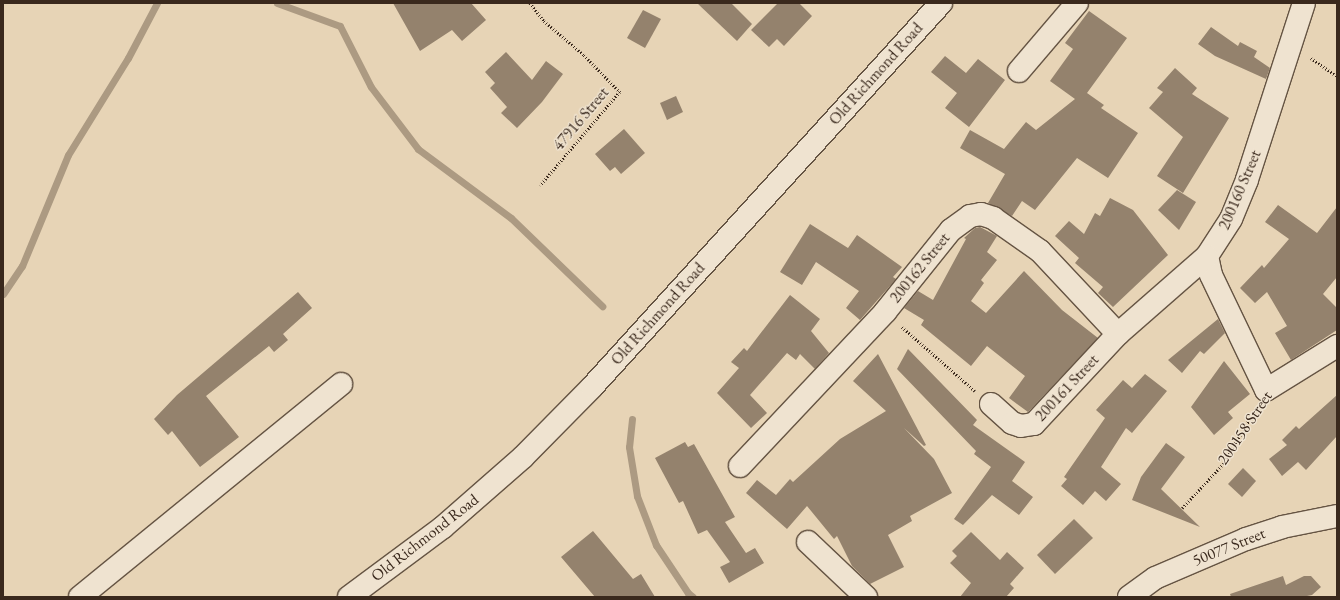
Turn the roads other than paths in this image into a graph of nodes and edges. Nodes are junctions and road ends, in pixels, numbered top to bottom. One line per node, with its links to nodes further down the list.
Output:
1 (941, 3): 14 (street, Old Richmond Road)
2 (1077, 3): 4 (street)
3 (1304, 3): 5 (street, 200160 Street)
4 (1019, 71)
5 (1207, 256): 6 (street, 200161 Street); 7 (street, 200158 Street)
6 (1118, 334): 9 (street, 200161 Street); 10 (street, 200162 Street)
7 (1337, 346)
8 (341, 384): 13 (street)
9 (990, 404)
10 (740, 466)
11 (1337, 516): 16 (street, 50077 Street)
12 (808, 542): 15 (street)
13 (80, 597)
14 (349, 597)
15 (866, 597)
16 (1129, 597)

